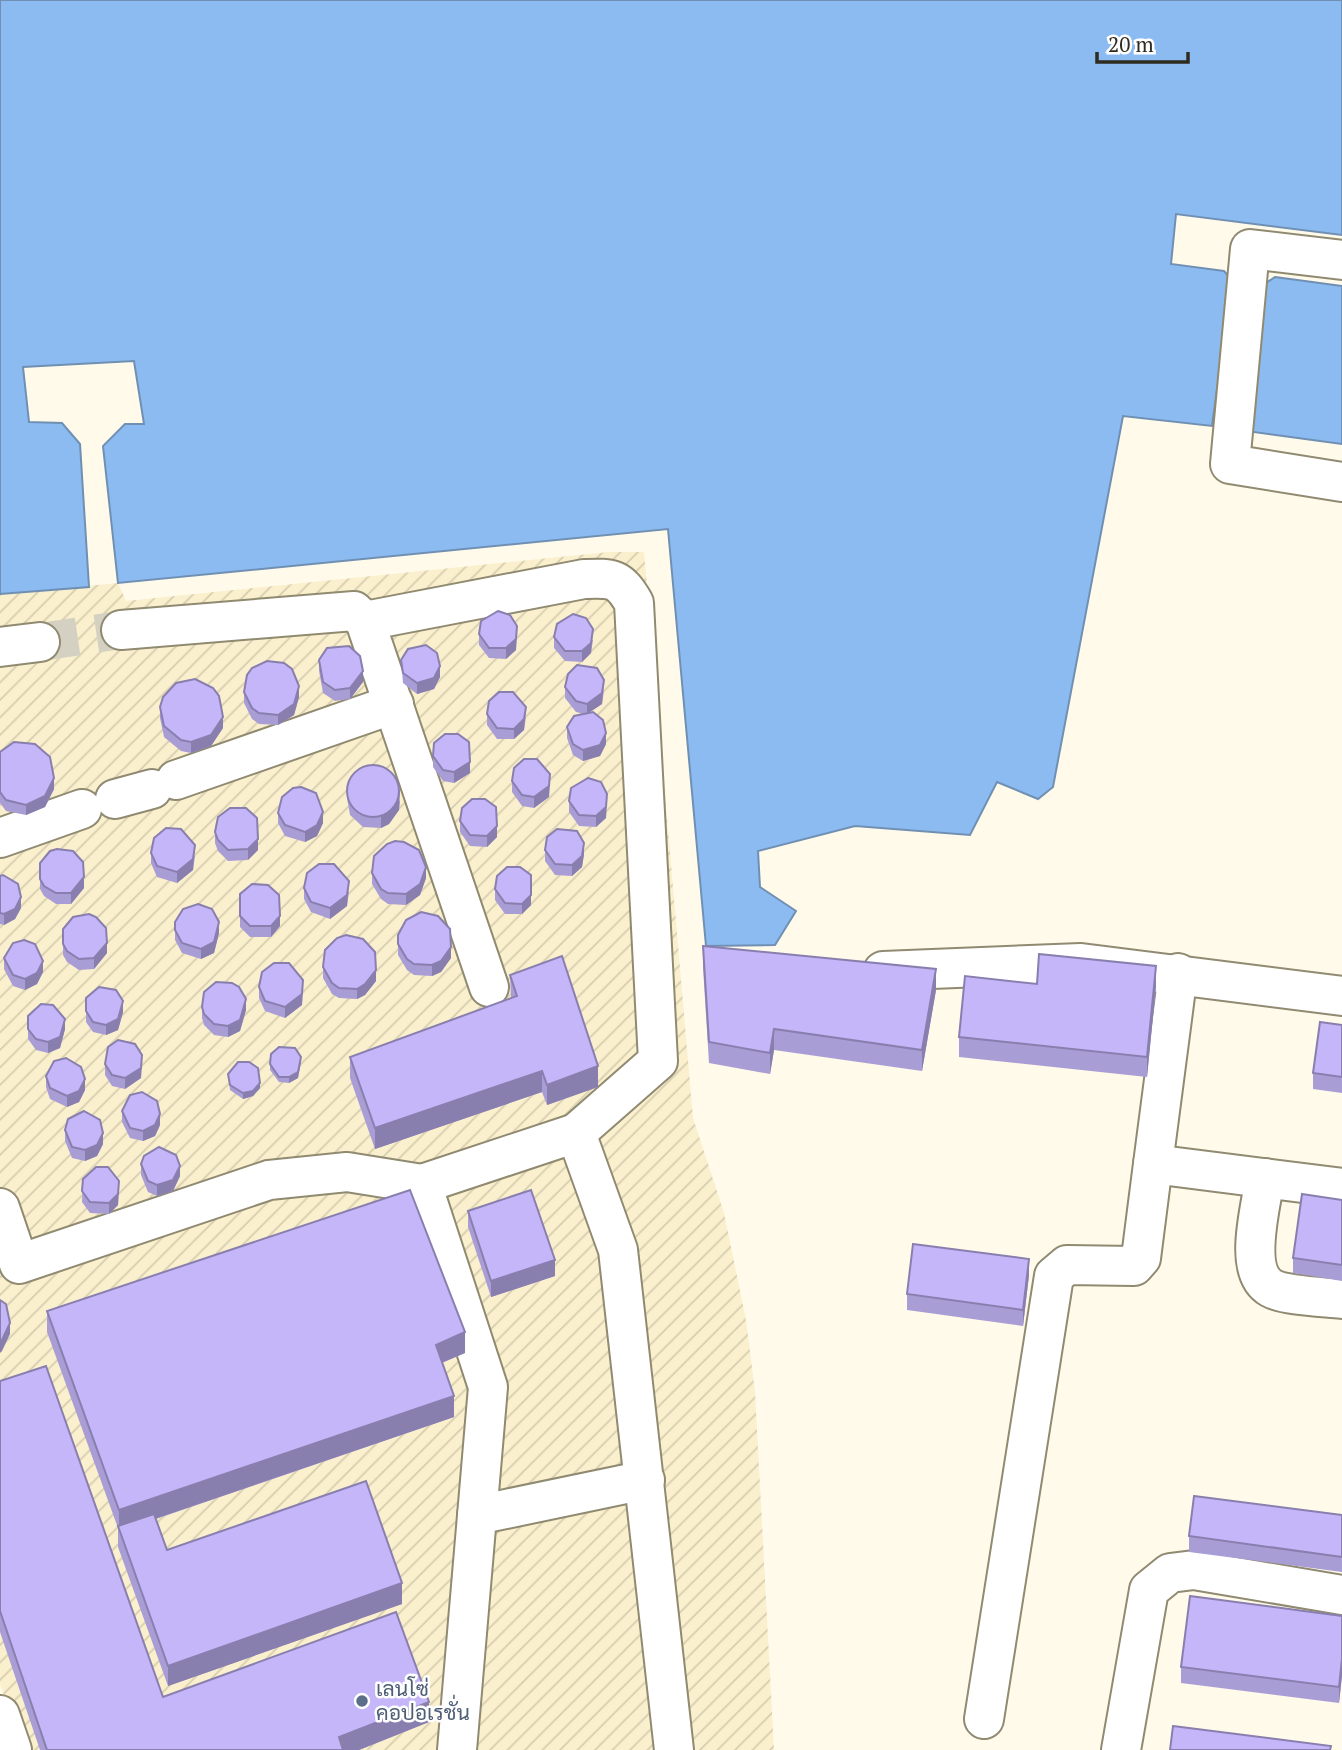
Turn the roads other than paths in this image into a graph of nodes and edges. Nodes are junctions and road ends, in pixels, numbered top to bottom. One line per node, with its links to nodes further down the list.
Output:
1 (1342, 260): 2 (lane)
2 (1342, 482)
3 (365, 621): 4 (lane); 7 (lane); 13 (lane)
4 (121, 630)
5 (40, 642): 6 (lane)
6 (0, 647)
7 (394, 704): 8 (lane); 11 (lane)
8 (0, 838)
9 (845, 970): 10 (lane)
10 (1178, 973): 12 (lane); 14 (lane)
11 (489, 987)
12 (1342, 996)
13 (576, 1133): 16 (lane); 20 (lane)
14 (1153, 1164): 15 (lane); 24 (lane)
15 (1265, 1178): 17 (lane); 19 (lane)
16 (422, 1184): 18 (lane); 21 (lane)
17 (1342, 1188)
18 (0, 1208)
19 (1342, 1299)
20 (645, 1480): 21 (lane); 27 (lane)
21 (477, 1515): 26 (lane)
22 (1342, 1595): 28 (lane)
23 (0, 1715): 25 (lane)
24 (984, 1719)
25 (12, 1750)
26 (457, 1750)
27 (674, 1750)
28 (1121, 1750)

